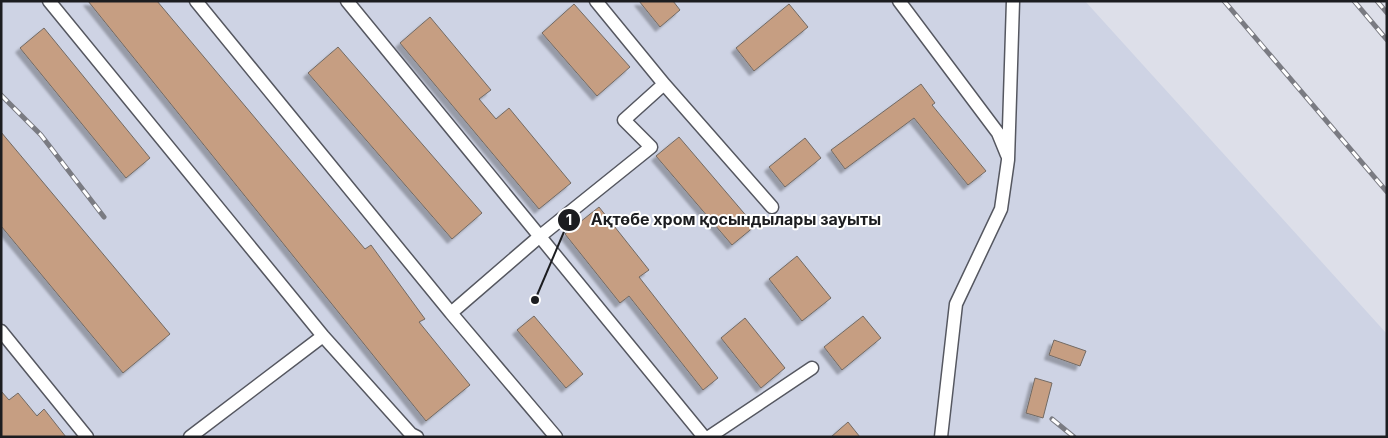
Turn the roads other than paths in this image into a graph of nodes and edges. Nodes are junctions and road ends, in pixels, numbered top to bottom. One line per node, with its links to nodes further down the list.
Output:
1 (49, 1): 13 (street)
2 (196, 1): 11 (street)
3 (347, 1): 10 (street)
4 (596, 1): 7 (street)
5 (899, 1): 8 (street)
6 (1013, 1): 8 (street)
7 (664, 84): 9 (street); 10 (street)
8 (1008, 160): 21 (street)
9 (772, 207)
10 (539, 236): 11 (street); 19 (street)
11 (451, 313): 18 (street)
12 (1, 331): 15 (street)
13 (323, 336): 16 (street); 17 (street)
14 (812, 368): 20 (street)
15 (87, 437)
16 (190, 437)
17 (417, 437)
18 (556, 437)
19 (704, 437)
20 (709, 437)
21 (941, 437)

